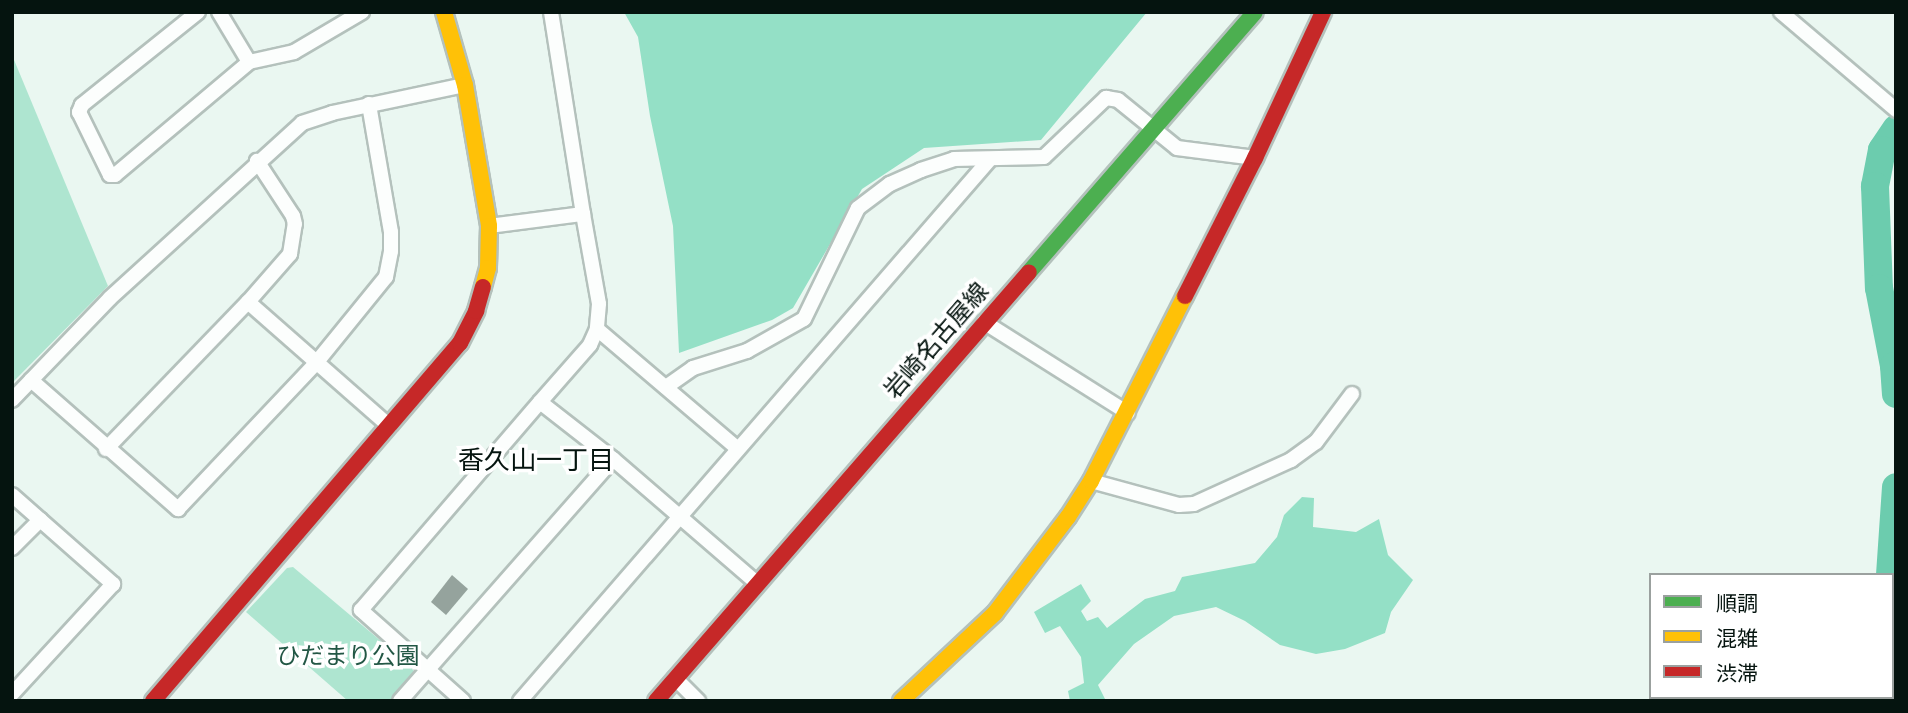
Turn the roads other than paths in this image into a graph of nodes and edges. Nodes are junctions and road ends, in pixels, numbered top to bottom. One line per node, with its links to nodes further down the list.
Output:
1 (198, 12): 9 (street)
2 (219, 12): 9 (street)
3 (362, 12): 9 (street)
4 (444, 12): 10 (street)
5 (551, 12): 17 (street)
6 (1255, 12): 13 (street, 岩崎名古屋線)
7 (1323, 12): 14 (street)
8 (1782, 12): 12 (street)
9 (249, 62)
10 (465, 85): 11 (street); 18 (street)
11 (369, 104): 16 (street); 22 (street)
12 (1891, 106)
13 (1153, 130): 14 (street); 15 (street); 20 (street, 岩崎名古屋線)
14 (1255, 158): 28 (street)
15 (990, 159): 24 (street); 30 (street)
16 (257, 161): 19 (street); 23 (street)
17 (583, 214): 18 (street); 21 (street)
18 (489, 226): 29 (street)
19 (248, 302): 22 (street); 31 (street)
20 (984, 322): 28 (street); 38 (street, 岩崎名古屋線)
21 (597, 329): 24 (street); 27 (street)
22 (316, 363): 29 (street); 31 (street)
23 (31, 380): 26 (street); 31 (street)
24 (666, 387): 30 (street)
25 (1352, 394): 33 (street)
26 (12, 400)
27 (540, 402): 32 (street); 39 (street)
28 (1128, 413): 33 (street)
29 (388, 425): 42 (street)
30 (737, 448): 35 (street)
31 (106, 449)
32 (613, 459): 35 (street); 39 (street)
33 (1091, 481): 48 (street)
34 (12, 495): 36 (street)
35 (681, 518): 38 (street); 45 (street)
36 (40, 520): 37 (street); 41 (street)
37 (12, 548)
38 (758, 584): 40 (street, 岩崎名古屋線)
39 (428, 669): 43 (street); 44 (street)
40 (675, 678): 46 (street, 岩崎名古屋線); 47 (street)
41 (12, 694)
42 (152, 701)
43 (400, 701)
44 (463, 701)
45 (520, 701)
46 (656, 701)
47 (698, 701)
48 (901, 701)

